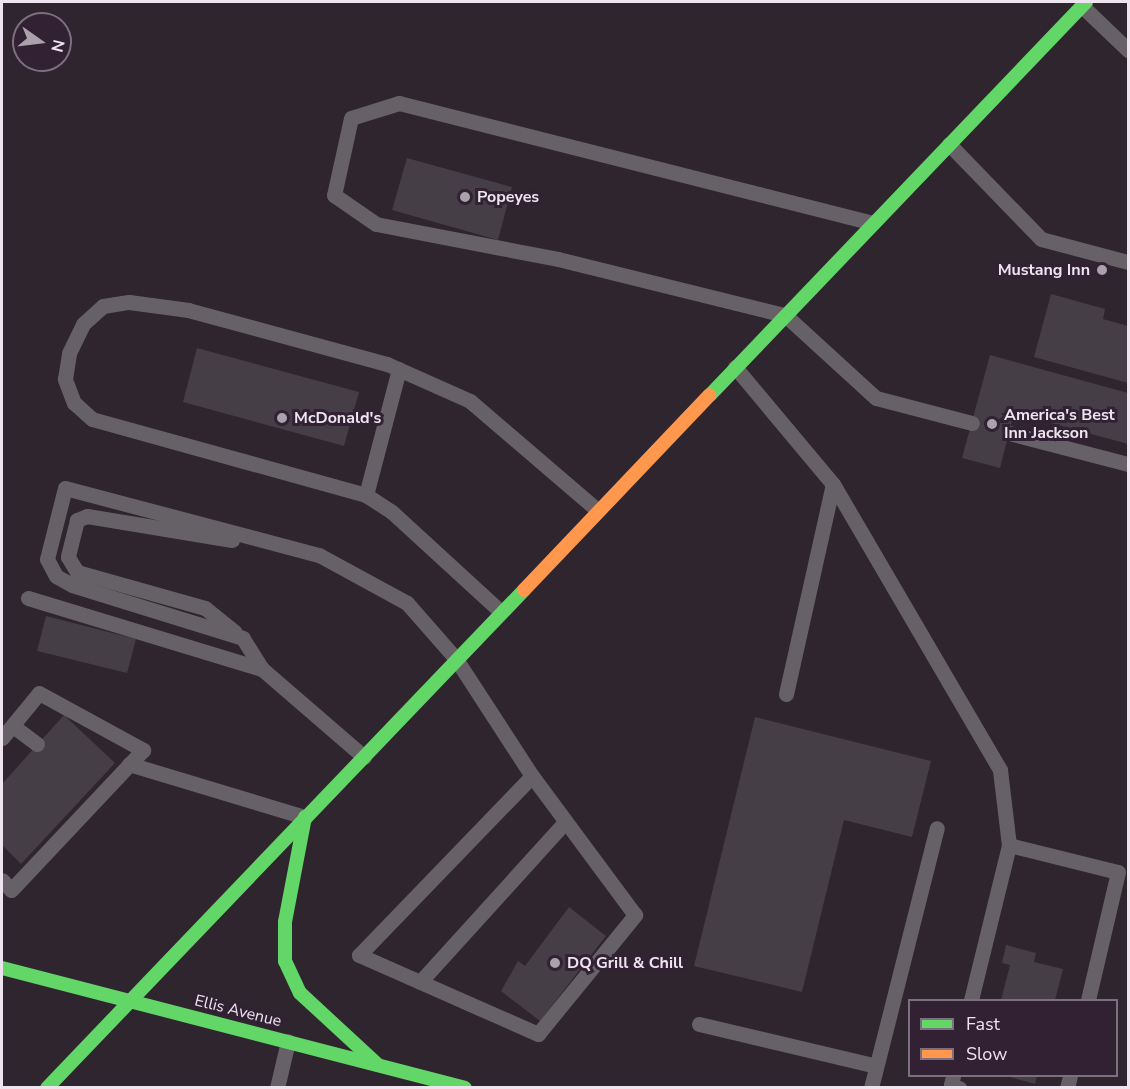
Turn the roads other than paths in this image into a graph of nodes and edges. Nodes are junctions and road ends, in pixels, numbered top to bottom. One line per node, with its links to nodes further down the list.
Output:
1 (1084, 4): 2 (lane); 3 (main road)
2 (1128, 50)
3 (950, 144): 4 (main road); 5 (lane)
4 (873, 223): 6 (main road); 6 (lane)
5 (1128, 262)
6 (785, 315): 7 (main road); 9 (lane)
7 (735, 367): 12 (lane); 14 (main road)
8 (399, 369): 13 (lane); 13 (lane); 14 (lane)
9 (972, 423)
10 (1009, 432): 11 (lane)
11 (1128, 464)
12 (833, 484): 21 (lane); 31 (lane)
13 (366, 495): 17 (lane)
14 (597, 510): 17 (main road)
15 (277, 544): 18 (lane); 18 (lane); 19 (lane)
16 (28, 598): 20 (lane)
17 (501, 612): 19 (main road)
18 (243, 638): 20 (lane)
19 (456, 659): 25 (main road); 27 (lane)
20 (262, 669): 25 (lane)
21 (786, 694)
22 (13, 726): 23 (lane); 24 (lane); 26 (lane)
23 (2, 738)
24 (37, 744)
25 (364, 757): 28 (main road)
26 (129, 764): 28 (lane); 32 (lane)
27 (532, 776): 29 (lane); 34 (lane)
28 (305, 818): 37 (main road); 40 (main road)
29 (565, 822): 34 (lane); 34 (lane)
30 (938, 828): 41 (lane)
31 (1009, 845): 35 (lane); 36 (lane)
32 (2, 880)
33 (2, 968): 37 (main road, Ellis Avenue)
34 (420, 982)
35 (971, 999)
36 (1088, 999)
37 (130, 1001): 39 (main road, Ellis Avenue); 44 (main road)
38 (699, 1024): 41 (lane)
39 (288, 1041): 40 (main road, Ellis Avenue); 45 (lane)
40 (378, 1065): 43 (main road, Ellis Avenue)
41 (876, 1066): 46 (lane)
42 (953, 1077): 47 (lane)
43 (463, 1087)
44 (47, 1088)
45 (277, 1088)
46 (871, 1088)
47 (959, 1088)

